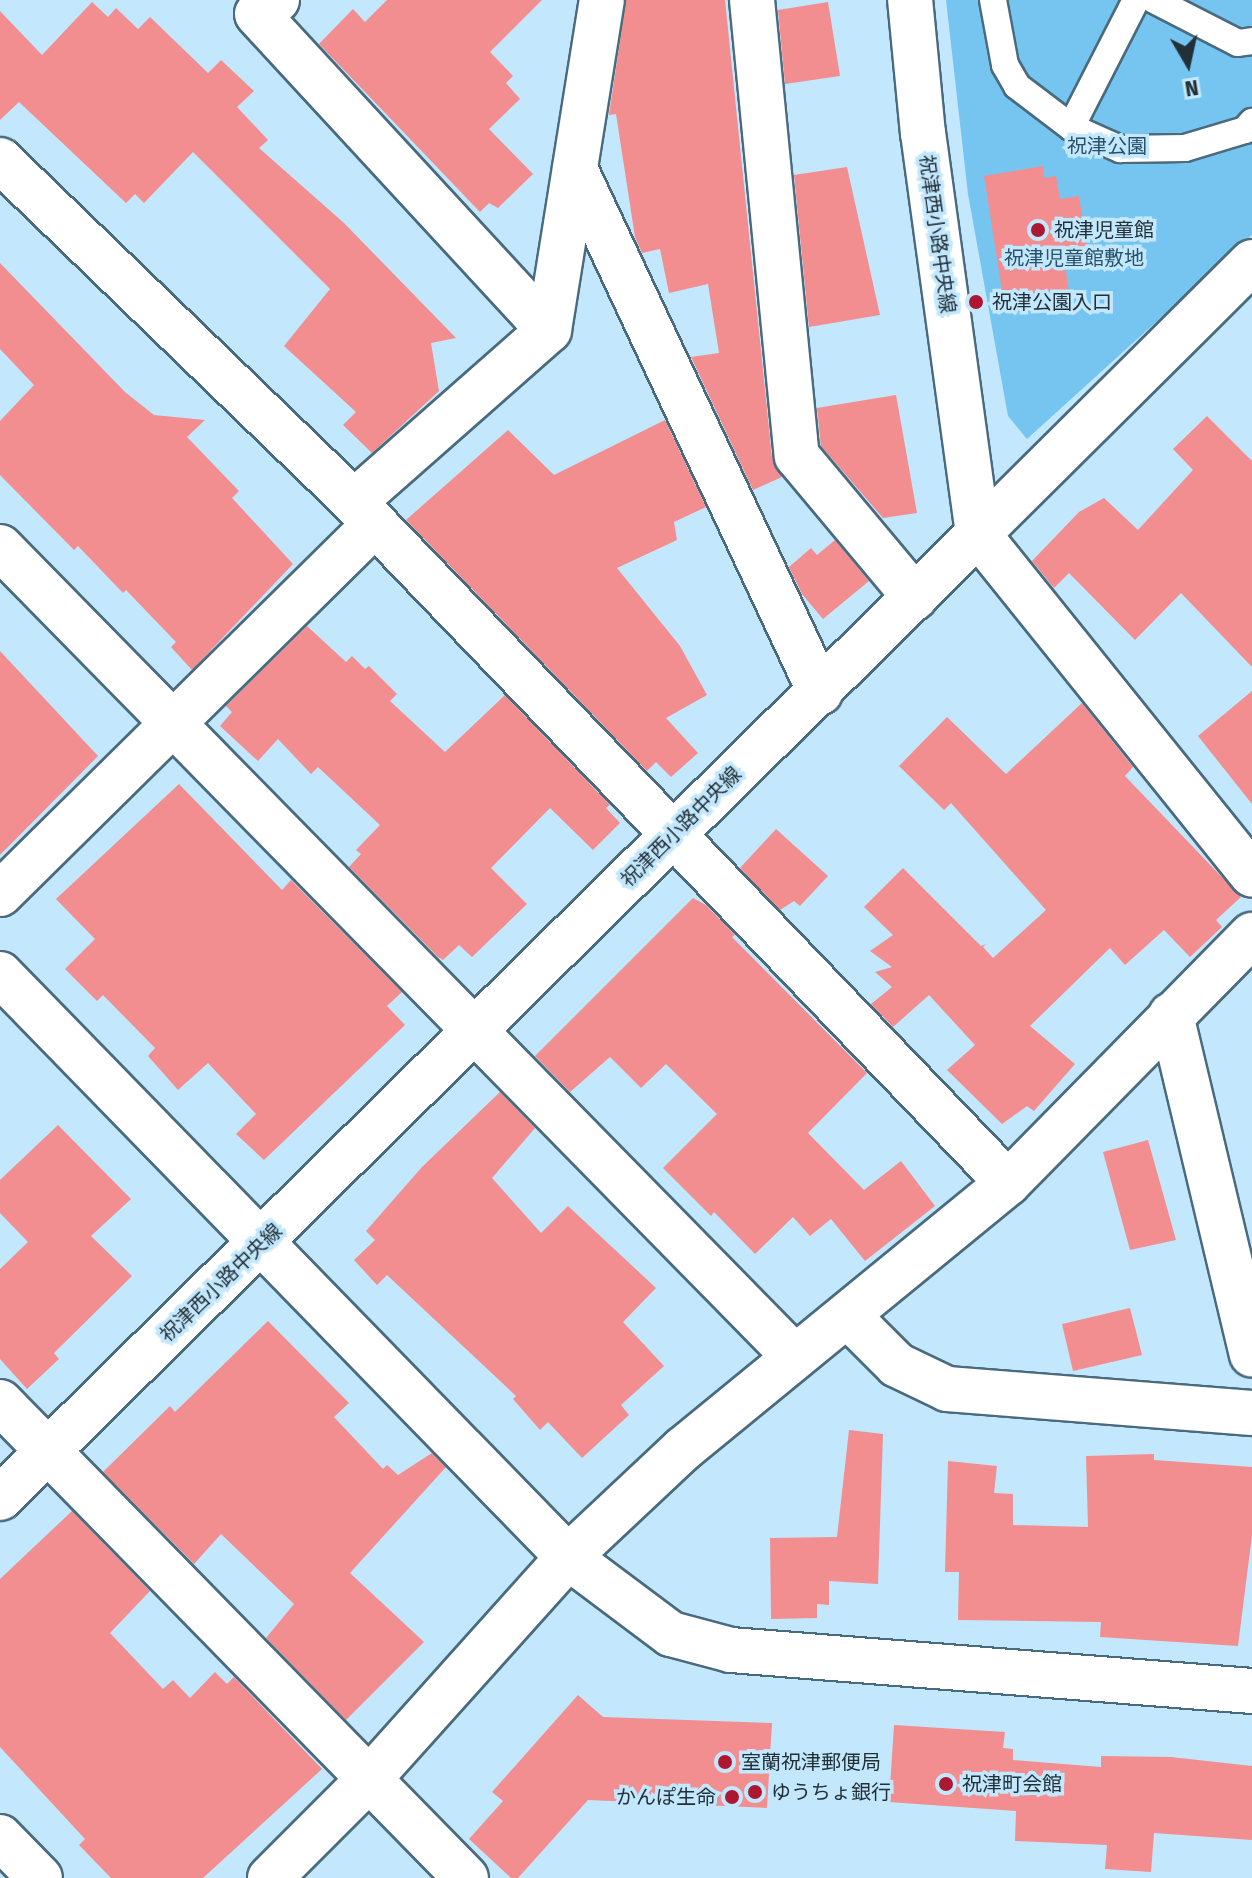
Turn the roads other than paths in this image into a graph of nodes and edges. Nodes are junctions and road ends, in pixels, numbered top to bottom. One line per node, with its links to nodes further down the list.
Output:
1 (277, 0): 14 (street)
2 (602, 0): 12 (street)
3 (752, 0): 18 (street)
4 (910, 0): 16 (street, 祝津西小路中央線)
5 (993, 0): 10 (lane)
6 (1136, 0): 10 (lane)
7 (1154, 0): 8 (lane)
8 (1252, 41)
9 (1252, 122): 10 (lane)
10 (1071, 127)
11 (0, 160): 15 (street)
12 (575, 169): 14 (street); 19 (street)
13 (1252, 262): 16 (street)
14 (549, 330): 15 (street)
15 (364, 513): 20 (street); 21 (street)
16 (978, 534): 18 (street, 祝津西小路中央線); 22 (street)
17 (0, 547): 20 (street)
18 (915, 597): 19 (street, 祝津西小路中央線)
19 (820, 692): 21 (street, 祝津西小路中央線)
20 (174, 722): 23 (street); 27 (street)
21 (672, 835): 27 (street, 祝津西小路中央線); 28 (street)
22 (1252, 875)
23 (0, 894)
24 (1252, 935): 26 (street)
25 (2, 981): 29 (street)
26 (1171, 1015): 28 (street); 31 (street)
27 (478, 1029): 29 (street, 祝津西小路中央線); 32 (street)
28 (1008, 1183): 30 (street)
29 (262, 1245): 35 (street, 祝津西小路中央線); 37 (street)
30 (848, 1316): 32 (street); 34 (street)
31 (1252, 1354)
32 (795, 1357): 37 (street)
33 (0, 1402): 35 (street)
34 (1252, 1413)
35 (47, 1450): 36 (street, 祝津西小路中央線); 39 (street)
36 (0, 1498)
37 (568, 1557): 38 (street); 39 (street)
38 (1252, 1691)
39 (370, 1778): 42 (street); 43 (street)
40 (0, 1837): 41 (street)
41 (40, 1878)
42 (270, 1878)
43 (466, 1878)

